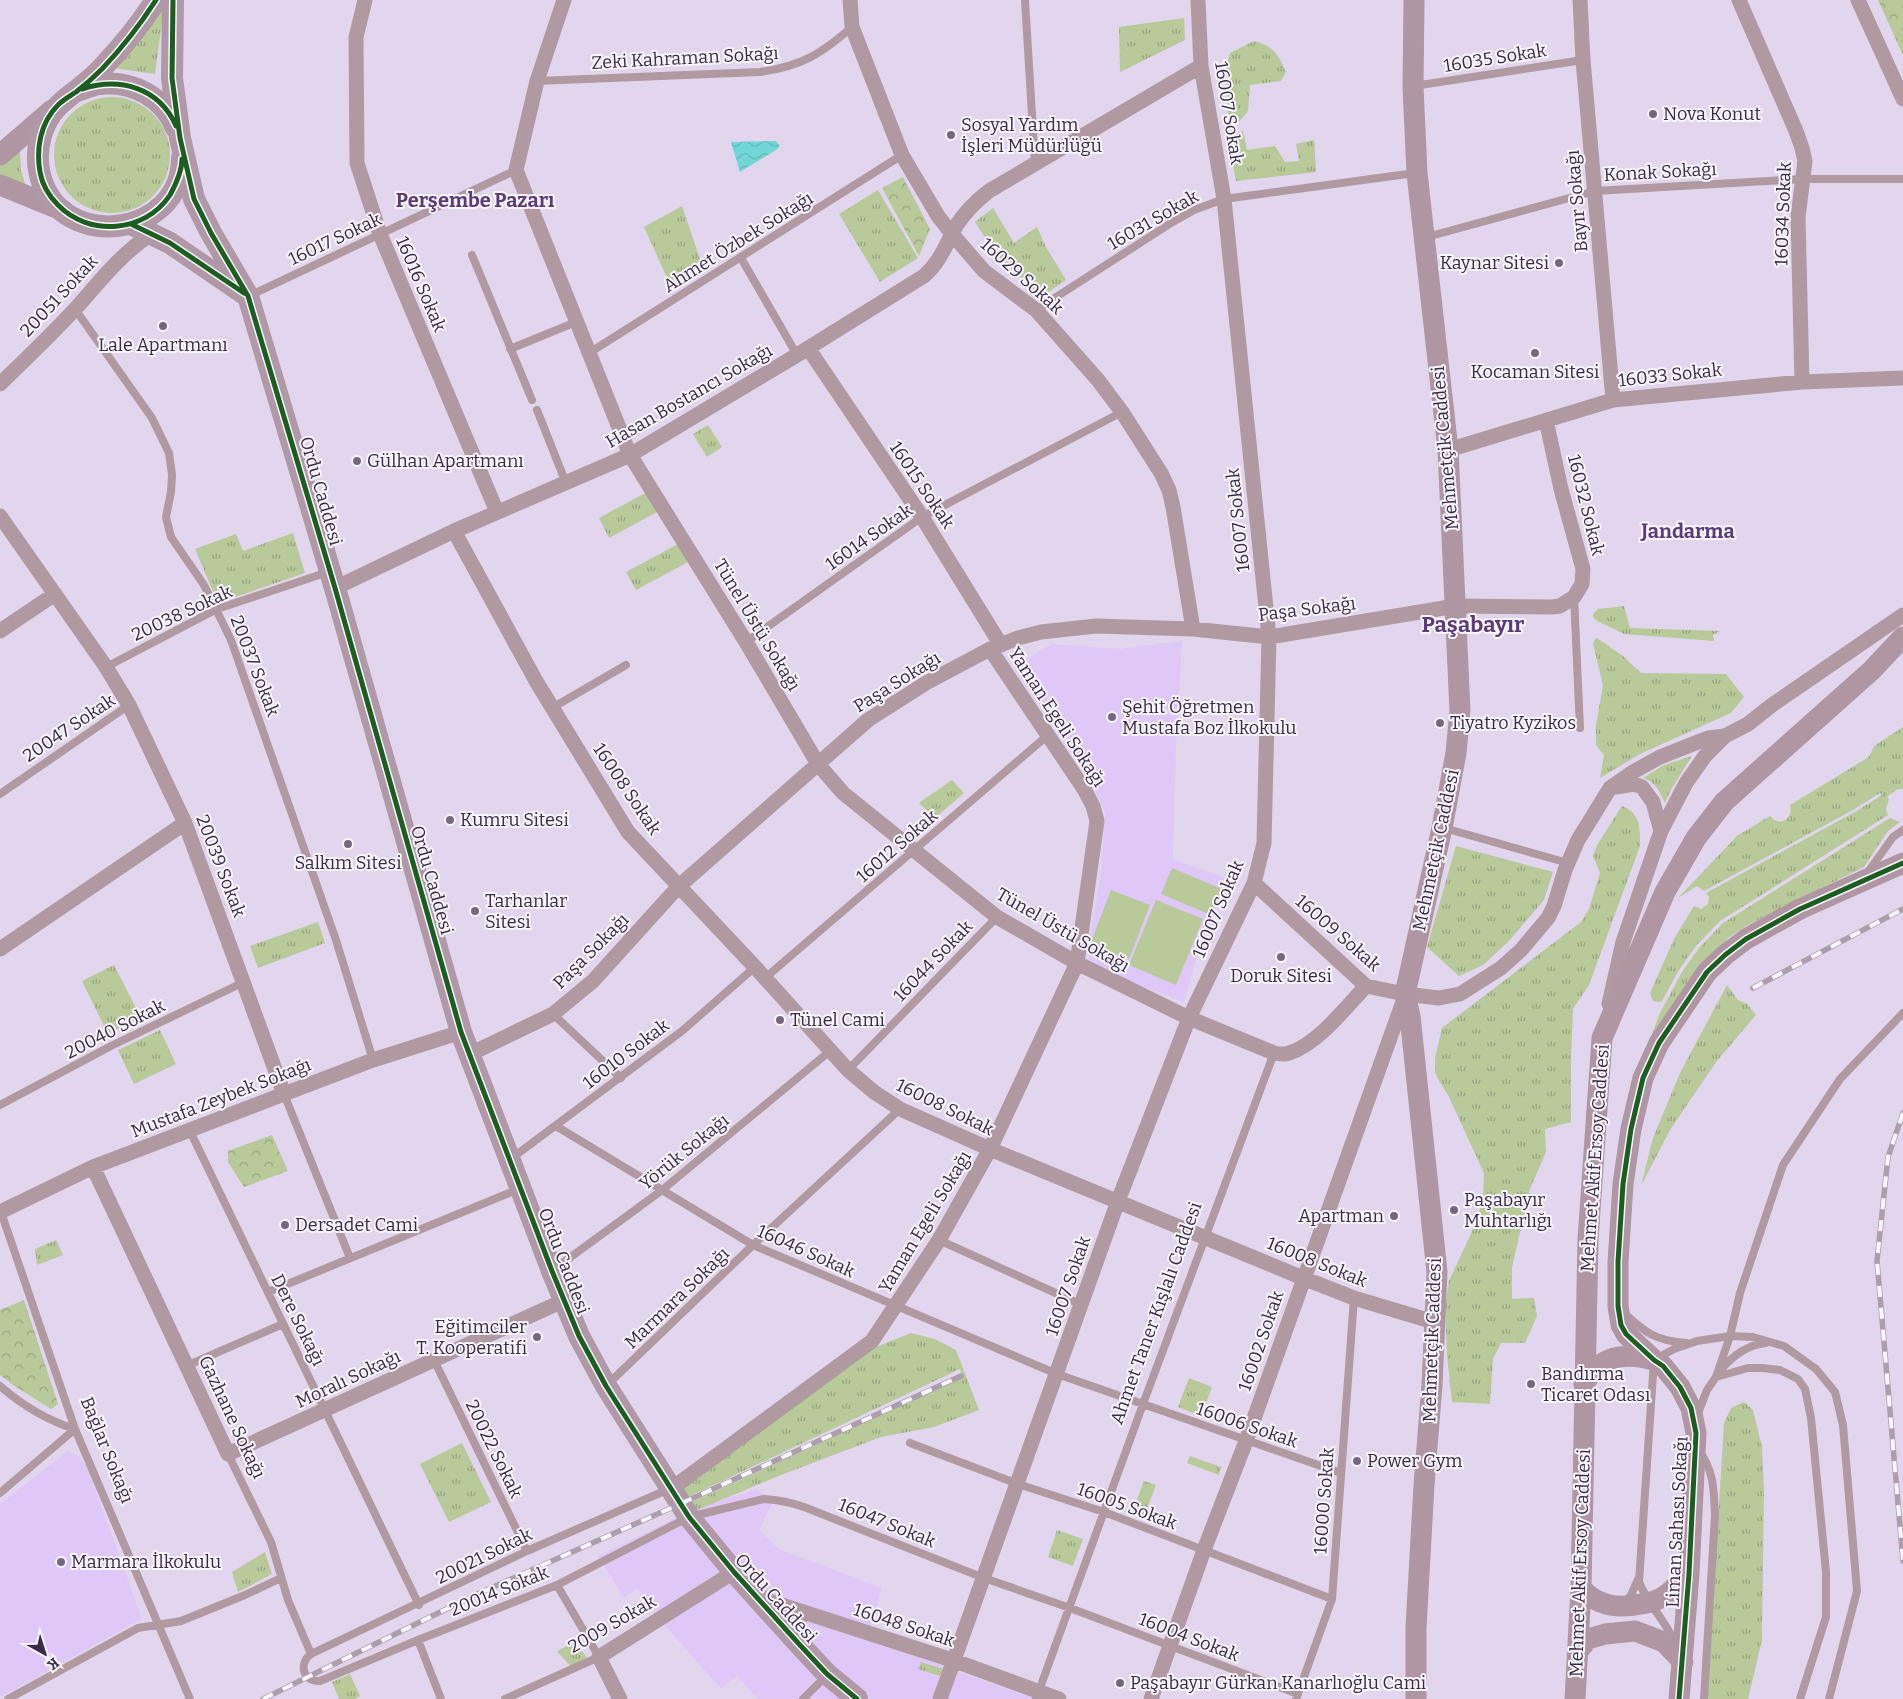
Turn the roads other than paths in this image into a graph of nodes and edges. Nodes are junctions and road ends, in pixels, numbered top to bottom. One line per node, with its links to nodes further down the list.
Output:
1 (156, 0): 17 (main road)
2 (173, 0): 20 (main road)
3 (365, 0): 36 (street, 16016 Sokak)
4 (564, 0): 15 (street)
5 (850, 0): 12 (street, 16029 Sokak)
6 (1025, 0): 23 (lane)
7 (1198, 0): 14 (street, 16007 Sokak)
8 (1414, 0): 16 (main road, Mehmetçik Caddesi)
9 (1580, 0): 13 (street, Bayır Sokağı)
10 (1739, 0): 26 (street, 16034 Sokak)
11 (1858, 0): 18 (street)
12 (852, 27): 15 (lane, Zeki Kahraman Sokağı); 22 (street, 16029 Sokak)
13 (1582, 60): 16 (lane, 16035 Sokak); 29 (street, Bayır Sokağı)
14 (1201, 66): 23 (street, Hasan Bostancı Sokağı); 32 (street, 16007 Sokak)
15 (537, 81): 24 (street)
16 (1413, 86): 25 (main road, Mehmetçik Caddesi)
17 (78, 91): 19 (main road); 20 (main road)
18 (1903, 100)
19 (58, 105): 21 (main road); 33 (main road)
20 (181, 141): 34 (main road); 42 (main road, Ordu Caddesi)
21 (0, 155)
22 (902, 155): 37 (street, 16029 Sokak); 41 (lane, Ahmet Özbek Sokağı)
23 (1035, 164): 37 (street, Hasan Bostancı Sokağı)
24 (516, 170): 36 (lane, 16017 Sokak); 45 (street, Tünel Üstü Sokağı)
25 (1417, 173): 32 (lane, 16031 Sokak); 38 (main road, Mehmetçik Caddesi)
26 (1803, 179): 27 (lane, Konak Sokağı); 29 (lane, Konak Sokağı); 50 (street, 16034 Sokak)
27 (1903, 179)
28 (0, 185): 31 (main road)
29 (1595, 191): 38 (lane, Konak Sokağı); 53 (street, Bayır Sokağı)
30 (0, 195): 31 (main road)
31 (24, 196): 33 (main road)
32 (1224, 199): 44 (lane, 16031 Sokak); 72 (street, 16007 Sokak)
33 (64, 211): 34 (main road)
34 (124, 226): 35 (main road); 39 (street, 20051 Sokak)
35 (151, 234): 39 (street, 20051 Sokak); 42 (main road)
36 (380, 234): 42 (lane, 16017 Sokak); 60 (street, 16016 Sokak)
37 (952, 234): 44 (street, 16029 Sokak); 47 (street, Hasan Bostancı Sokağı)
38 (1425, 237): 57 (main road, Mehmetçik Caddesi)
39 (124, 255): 43 (street, 20051 Sokak)
40 (472, 255): 46 (lane)
41 (741, 258): 47 (lane); 48 (lane, Ahmet Özbek Sokağı)
42 (248, 296): 64 (main road, Ordu Caddesi)
43 (75, 309): 51 (street, 20051 Sokak); 68 (lane, 20037 Sokak)
44 (1036, 310): 55 (street, 16029 Sokak)
45 (576, 322): 46 (lane); 48 (street, Tünel Üstü Sokağı)
46 (510, 349): 52 (lane)
47 (803, 352): 58 (street, Hasan Bostancı Sokağı); 62 (street, 16015 Sokak)
48 (589, 353): 58 (street, Tünel Üstü Sokağı)
49 (1903, 378): 50 (street, 16033 Sokak)
50 (1802, 382): 53 (street, 16033 Sokak)
51 (0, 384)
52 (532, 400)
53 (1613, 400): 56 (street, 16033 Sokak)
54 (536, 410): 59 (lane)
55 (1122, 412): 62 (lane, 16014 Sokak); 70 (street, 16029 Sokak)
56 (1546, 420): 57 (street, 16033 Sokak); 66 (street, 16032 Sokak)
57 (1448, 450): 67 (main road, Mehmetçik Caddesi)
58 (630, 455): 59 (street, Hasan Bostancı Sokağı); 74 (street, Tünel Üstü Sokağı)
59 (566, 483): 60 (street, Hasan Bostancı Sokağı)
60 (497, 512): 63 (street, Hasan Bostancı Sokağı)
61 (0, 516): 65 (street, 20039 Sokak)
62 (922, 517): 74 (lane, 16014 Sokak); 75 (street, 16015 Sokak)
63 (454, 532): 64 (street, Hasan Bostancı Sokağı); 79 (street, 16008 Sokak)
64 (333, 579): 68 (lane, 20038 Sokak); 107 (main road, Ordu Caddesi)
65 (56, 594): 71 (street); 77 (street, 20039 Sokak)
66 (1574, 597): 67 (street); 80 (lane)
67 (1456, 606): 72 (street, Paşa Sokağı); 87 (main road, Mehmetçik Caddesi)
68 (217, 609): 77 (lane, 20038 Sokak); 112 (lane, 20037 Sokak)
69 (1903, 615): 82 (street)
70 (1192, 629): 72 (street, Paşa Sokağı); 75 (street, Paşa Sokağı)
71 (0, 631)
72 (1269, 637): 94 (street, 16007 Sokak)
73 (1903, 637): 108 (main road, Mehmet Akif Ersoy Caddesi)
74 (746, 642): 83 (street, Tünel Üstü Sokağı)
75 (995, 647): 81 (street, Yaman Egeli Sokağı); 83 (street, Paşa Sokağı)
76 (626, 665): 79 (lane)
77 (106, 667): 78 (street, 20039 Sokak)
78 (129, 705): 85 (lane, 20047 Sokak); 86 (street, 20039 Sokak)
79 (552, 708): 95 (street, 16008 Sokak)
80 (1580, 728)
81 (1048, 735): 90 (lane, 16012 Sokak); 98 (street, Yaman Egeli Sokağı)
82 (1725, 736): 84 (street); 89 (street)
83 (818, 764): 90 (street, Tünel Üstü Sokağı); 95 (street, Paşa Sokağı)
84 (1610, 788): 89 (street); 91 (street, 16009 Sokak)
85 (0, 794)
86 (185, 823): 97 (street); 101 (street, 20039 Sokak)
87 (1442, 828): 91 (lane); 103 (main road, Mehmetçik Caddesi)
88 (1903, 830): 93 (lane)
89 (1661, 831): 108 (street)
90 (915, 851): 96 (street, Tünel Üstü Sokağı); 100 (lane, 16012 Sokak)
91 (1568, 863): 103 (street, 16009 Sokak)
92 (1903, 863): 93 (main road, Mehmet Akif Ersoy Caddesi)
93 (1861, 881): 137 (main road, Mehmet Akif Ersoy Caddesi)
94 (1254, 883): 102 (street, 16009 Sokak); 106 (street, 16007 Sokak)
95 (678, 887): 99 (street, 16008 Sokak); 105 (street, Paşa Sokağı)
96 (997, 917): 98 (street, Tünel Üstü Sokağı); 113 (lane, 16044 Sokak)
97 (0, 949)
98 (1077, 963): 106 (street, Tünel Üstü Sokağı); 120 (street, Yaman Egeli Sokağı)
99 (755, 967): 100 (street, 16008 Sokak); 114 (lane, 16010 Sokak)
100 (765, 978): 109 (street, 16008 Sokak)
101 (244, 982): 115 (street, 20039 Sokak); 116 (lane, 20040 Sokak)
102 (1366, 986): 103 (street, 16009 Sokak); 111 (street)
103 (1405, 994): 132 (street, 16002 Sokak); 139 (main road, Mehmetçik Caddesi)
104 (1903, 1013): 141 (lane, Liman Sahası Sokağı)
105 (553, 1014): 110 (street, Paşa Sokağı); 114 (lane)
106 (1189, 1018): 111 (street, Tünel Üstü Sokağı); 125 (street, 16007 Sokak)
107 (461, 1032): 110 (main road, Ordu Caddesi); 112 (street, Mustafa Zeybek Sokağı)
108 (1602, 1038): 149 (main road, Mehmet Akif Ersoy Caddesi)
109 (830, 1051): 113 (street, 16008 Sokak); 124 (lane, Yörük Sokağı)
110 (470, 1054): 121 (main road, Ordu Caddesi)
111 (1274, 1054): 127 (lane, Ahmet Taner Kışlalı Caddesi)
112 (373, 1060): 115 (street, Mustafa Zeybek Sokağı)
113 (848, 1070): 117 (street, 16008 Sokak)
114 (621, 1078): 118 (lane, 16010 Sokak)
115 (284, 1094): 119 (street, Mustafa Zeybek Sokağı); 130 (lane, 20039 Sokak)
116 (0, 1105)
117 (900, 1109): 120 (street, 16008 Sokak); 129 (lane, Marmara Sokağı)
118 (556, 1126): 121 (lane, 16010 Sokak); 124 (lane, 16046 Sokak)
119 (190, 1131): 122 (street, Mustafa Zeybek Sokağı); 133 (lane, Dere Sokağı)
120 (990, 1149): 125 (street, 16008 Sokak); 128 (street, Yaman Egeli Sokağı)
121 (510, 1159): 123 (main road, Ordu Caddesi)
122 (93, 1168): 126 (street, Mustafa Zeybek Sokağı); 146 (street, Gazhane Sokağı)
123 (521, 1188): 130 (lane); 131 (main road, Ordu Caddesi)
124 (662, 1191): 129 (lane, 16046 Sokak); 131 (lane, Yörük Sokağı)
125 (1118, 1201): 127 (street, 16008 Sokak); 136 (street, 16007 Sokak)
126 (0, 1212): 155 (lane, Bağlar Sokağı)
127 (1204, 1237): 132 (street, 16008 Sokak); 152 (lane, Ahmet Taner Kışlalı Caddesi)
128 (939, 1240): 136 (lane); 138 (street, Yaman Egeli Sokağı)
129 (753, 1245): 138 (lane, 16046 Sokak); 151 (lane, Marmara Sokağı)
130 (350, 1258): 133 (lane)
131 (552, 1271): 135 (main road, Ordu Caddesi)
132 (1303, 1278): 134 (street, 16008 Sokak); 156 (street, 16002 Sokak)
133 (268, 1292): 140 (lane, Dere Sokağı)
134 (1354, 1298): 139 (street, 16008 Sokak); 160 (lane, 16000 Sokak)
135 (565, 1300): 144 (street, Moralı Sokağı); 151 (main road, Ordu Caddesi)
136 (1082, 1305): 147 (street, 16007 Sokak)
137 (1618, 1306): 142 (lane); 145 (main road, Mehmet Akif Ersoy Caddesi)
138 (896, 1307): 147 (lane, 16046 Sokak); 162 (street, Yaman Egeli Sokağı)
139 (1434, 1322): 205 (main road, Mehmetçik Caddesi)
140 (283, 1324): 146 (lane); 153 (lane, Dere Sokağı)
141 (1730, 1336): 142 (lane); 143 (lane); 148 (lane, Liman Sahası Sokağı)
142 (1691, 1343): 145 (lane)
143 (1773, 1343): 148 (lane); 209 (lane)
144 (434, 1360): 153 (street, Moralı Sokağı); 167 (lane, 20022 Sokak)
145 (1654, 1360): 149 (main road); 154 (main road, Liman Sahası Sokağı); 170 (lane)
146 (186, 1366): 159 (street, Gazhane Sokağı)
147 (1057, 1374): 152 (lane, 16046 Sokak); 161 (street, 16007 Sokak)
148 (1716, 1377): 154 (lane, Liman Sahası Sokağı); 208 (lane)
149 (1584, 1384): 174 (main road, Mehmet Akif Ersoy Caddesi)
150 (0, 1386): 155 (lane)
151 (606, 1386): 162 (main road, Ordu Caddesi)
152 (1143, 1404): 156 (lane, 16006 Sokak); 164 (lane, Ahmet Taner Kışlalı Caddesi)
153 (325, 1409): 159 (street, Moralı Sokağı); 178 (lane, Dere Sokağı)
154 (1694, 1424): 158 (main road, Liman Sahası Sokağı)
155 (76, 1429): 163 (lane); 182 (lane, Bağlar Sokağı)
156 (1246, 1441): 160 (lane, 16006 Sokak); 166 (street, 16002 Sokak)
157 (910, 1443): 161 (lane, 16005 Sokak)
158 (1696, 1446): 169 (main road, Liman Sahası Sokağı); 207 (lane, Liman Sahası Sokağı)
159 (228, 1454): 171 (lane, Gazhane Sokağı)
160 (1341, 1473): 176 (lane, 16000 Sokak)
161 (1018, 1484): 164 (lane, 16005 Sokak); 172 (street, 16007 Sokak)
162 (671, 1489): 165 (main road, Ordu Caddesi); 167 (lane, 20021 Sokak)
163 (0, 1493)
164 (1104, 1512): 166 (lane, 16005 Sokak); 180 (lane, Ahmet Taner Kışlalı Caddesi)
165 (689, 1517): 168 (main road, Ordu Caddesi); 172 (lane, 16047 Sokak); 173 (lane, 20014 Sokak)
166 (1204, 1550): 176 (lane, 16005 Sokak); 185 (street, 16002 Sokak)
167 (527, 1552): 178 (lane, 20021 Sokak)
168 (734, 1572): 175 (main road, Ordu Caddesi); 188 (street, 2009 Sokak)
169 (1689, 1574): 177 (main road); 190 (main road, Liman Sahası Sokağı)
170 (1640, 1575): 177 (lane); 179 (lane)
171 (281, 1578): 182 (lane); 187 (lane, Gazhane Sokağı)
172 (984, 1578): 180 (lane, 16047 Sokak); 189 (street, 16007 Sokak)
173 (557, 1585): 184 (lane, 20014 Sokak); 188 (lane)
174 (1581, 1588): 179 (main road); 186 (main road, Mehmet Akif Ersoy Caddesi)
175 (757, 1596): 181 (street, 16048 Sokak); 183 (main road, Ordu Caddesi)
176 (1332, 1599): 194 (lane, 16000 Sokak)
177 (1649, 1602): 179 (main road); 190 (lane)
178 (418, 1604): 187 (lane, 20021 Sokak)
179 (1620, 1607)
180 (1070, 1608): 185 (lane, 16004 Sokak); 192 (lane, Ahmet Taner Kışlalı Caddesi)
181 (809, 1613): 183 (lane); 189 (street, 16048 Sokak)
182 (160, 1624): 195 (lane); 196 (lane, Bağlar Sokağı)
183 (789, 1633): 191 (main road, Ordu Caddesi)
184 (418, 1640): 187 (lane, 20014 Sokak); 197 (lane)
185 (1170, 1645): 194 (lane, 16004 Sokak); 204 (street, 16002 Sokak)
186 (1578, 1651): 190 (main road); 206 (main road, Mehmet Akif Ersoy Caddesi)
187 (311, 1654)
188 (599, 1657): 198 (lane, 2009 Sokak); 199 (street)
189 (955, 1661): 192 (street, 16048 Sokak); 202 (street, 16007 Sokak)
190 (1683, 1662): 193 (main road, Liman Sahası Sokağı)
191 (827, 1674): 200 (lane); 201 (main road, Ordu Caddesi)
192 (1037, 1695): 203 (street, 16048 Sokak)
193 (1675, 1695)
194 (1297, 1696)
195 (8, 1699)
196 (190, 1699)
197 (441, 1699)
198 (505, 1699)
199 (620, 1699)
200 (803, 1699)
201 (857, 1699)
202 (940, 1699)
203 (1059, 1699)
204 (1151, 1699)
205 (1416, 1699)
206 (1575, 1699)
207 (1704, 1699)
208 (1800, 1699)
209 (1829, 1699)

